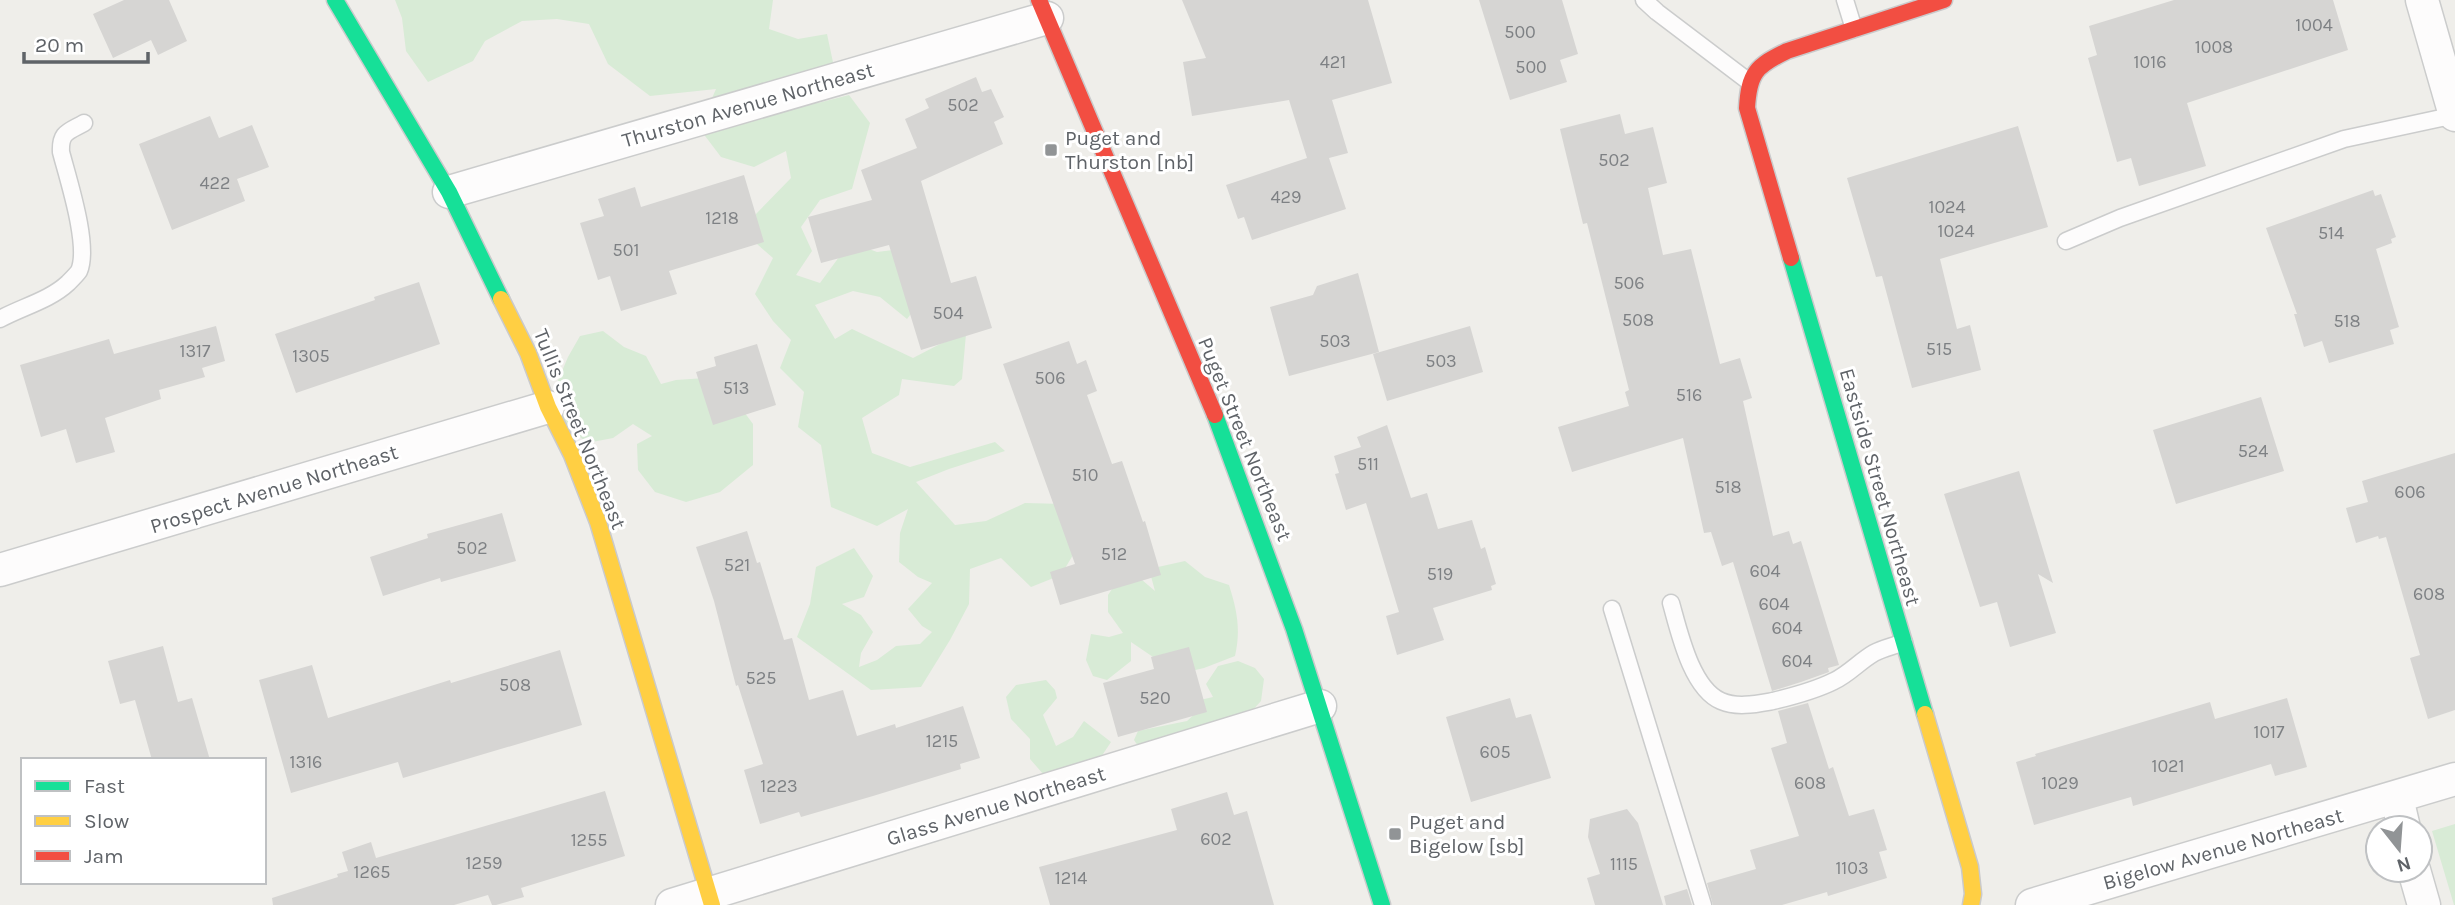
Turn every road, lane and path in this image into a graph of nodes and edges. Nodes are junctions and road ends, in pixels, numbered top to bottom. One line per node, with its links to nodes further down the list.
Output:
1 (335, 0): 11 (street, Tullis Street Northeast)
2 (1644, 0): 8 (lane)
3 (1846, 0): 7 (lane)
4 (1944, 0): 7 (street)
5 (2422, 0): 9 (street)
6 (1043, 9): 11 (street, Thurston Avenue Northeast); 19 (street, Puget Street Northeast)
7 (1854, 29): 8 (street)
8 (1748, 81): 18 (street, Eastside Street Northeast)
9 (2455, 115): 12 (lane)
10 (84, 123): 13 (lane)
11 (449, 192): 14 (street, Tullis Street Northeast)
12 (2066, 241)
13 (0, 318)
14 (548, 407): 15 (street, Prospect Avenue Northeast); 23 (street, Tullis Street Northeast)
15 (0, 570)
16 (1671, 603): 18 (lane)
17 (1612, 609): 26 (lane)
18 (1904, 642): 27 (street, Eastside Street Northeast)
19 (1320, 706): 23 (street, Glass Avenue Northeast); 25 (street, Puget Street Northeast)
20 (2455, 779): 21 (street, Bigelow Avenue Northeast)
21 (2401, 813): 28 (street, Bigelow Avenue Northeast)
22 (2418, 884): 29 (street)
23 (711, 899): 24 (street, Glass Avenue Northeast)
24 (672, 905)
25 (1382, 905)
26 (1703, 905)
27 (1970, 905)
28 (2032, 905)
29 (2424, 905)

